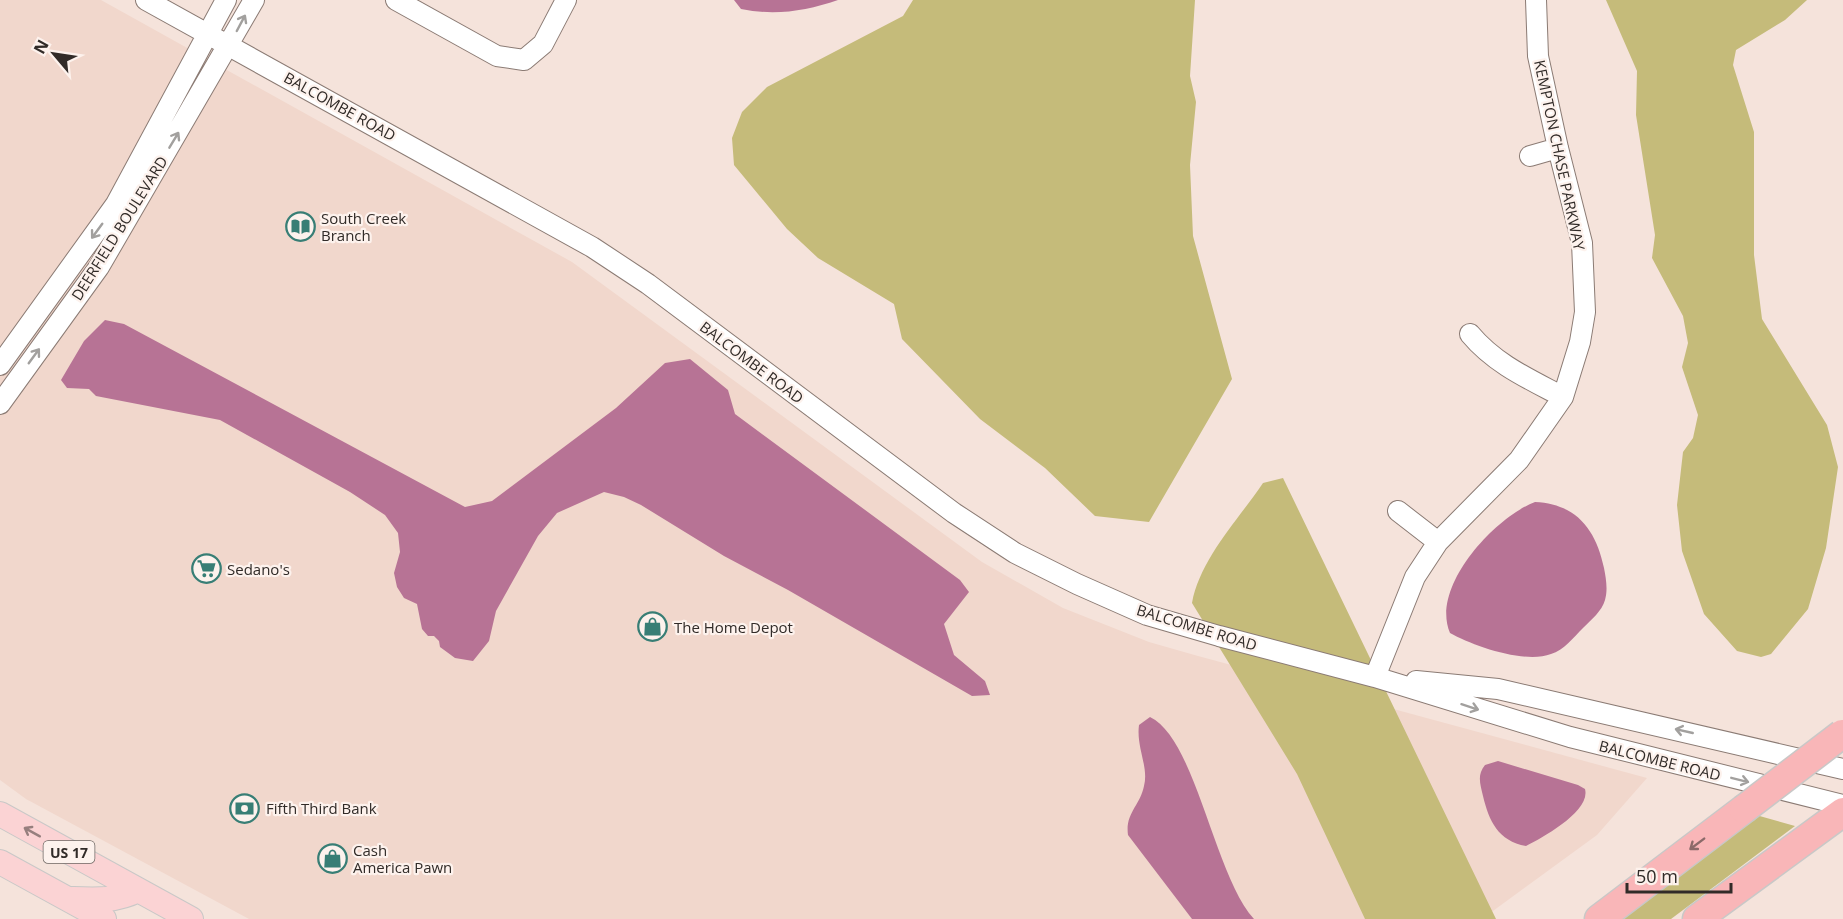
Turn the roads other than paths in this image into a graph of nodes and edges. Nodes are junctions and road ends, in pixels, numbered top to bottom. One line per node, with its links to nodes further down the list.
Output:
1 (147, 0): 7 (street, BALCOMBE ROAD)
2 (226, 0): 7 (street, DEERFIELD BOULEVARD)
3 (254, 0): 8 (street, DEERFIELD BOULEVARD, one-way to 3)
4 (396, 0): 5 (street)
5 (566, 0)
6 (1536, 0): 9 (street, KEMPTON CHASE PARKWAY)
7 (208, 34): 8 (street, BALCOMBE ROAD); 12 (street, DEERFIELD BOULEVARD, one-way to 12)
8 (229, 46): 14 (street, DEERFIELD BOULEVARD, one-way to 8); 17 (street, BALCOMBE ROAD)
9 (1558, 148): 10 (street); 13 (street, KEMPTON CHASE PARKWAY)
10 (1530, 156)
11 (1470, 334): 13 (street)
12 (0, 365)
13 (1563, 397): 16 (street, KEMPTON CHASE PARKWAY)
14 (0, 404)
15 (1398, 511): 16 (street)
16 (1438, 542): 17 (street, KEMPTON CHASE PARKWAY)
17 (1375, 677): 19 (street, BALCOMBE ROAD, one-way to 17); 20 (street, BALCOMBE ROAD, one-way to 20)
18 (1843, 733): 28 (highway, one-way to 28, bridge)
19 (1843, 769)
20 (1843, 806)
21 (0, 814): 24 (main road, US 17, one-way to 21)
22 (1832, 820): 29 (highway)
23 (0, 862): 25 (main road, US 17)
24 (138, 890): 25 (main road); 27 (main road, US 17)
25 (67, 899): 26 (main road, US 17)
26 (104, 919)
27 (191, 919)
28 (1599, 919)
29 (1697, 919)

